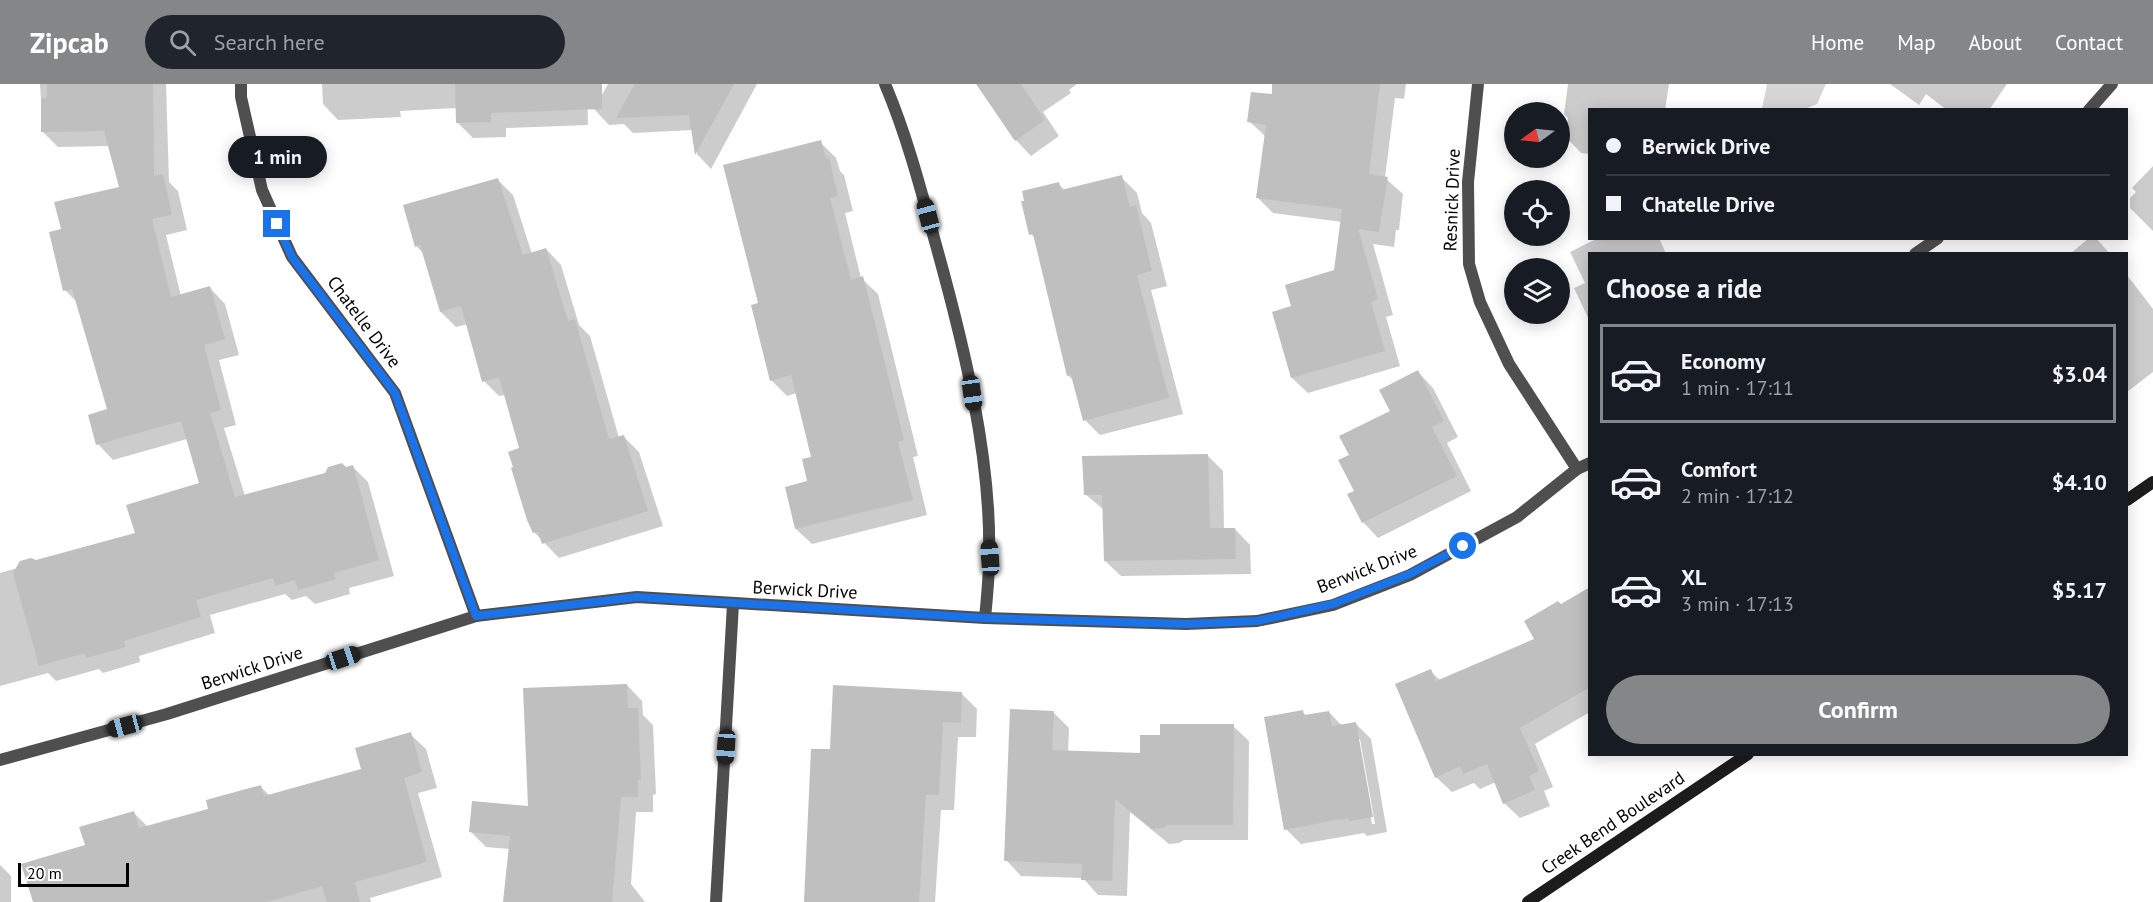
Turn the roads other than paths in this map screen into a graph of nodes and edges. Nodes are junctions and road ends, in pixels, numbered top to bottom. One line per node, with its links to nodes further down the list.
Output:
1 (241, 84): 13 (street, Chatelle Drive)
2 (885, 84): 14 (street)
3 (1478, 84): 9 (street, Resnick Drive)
4 (2112, 84): 5 (street)
5 (2091, 108)
6 (1935, 240): 7 (street)
7 (1918, 252)
8 (1588, 464): 9 (street, Berwick Drive)
9 (1577, 469): 14 (street, Berwick Drive)
10 (2153, 482): 11 (street)
11 (2128, 499)
12 (733, 604): 13 (street, Berwick Drive); 14 (street, Berwick Drive); 17 (street)
13 (476, 616): 16 (street, Berwick Drive)
14 (985, 618)
15 (1745, 756): 18 (street, Creek Bend Boulevard)
16 (0, 760)
17 (716, 902)
18 (1528, 902)

